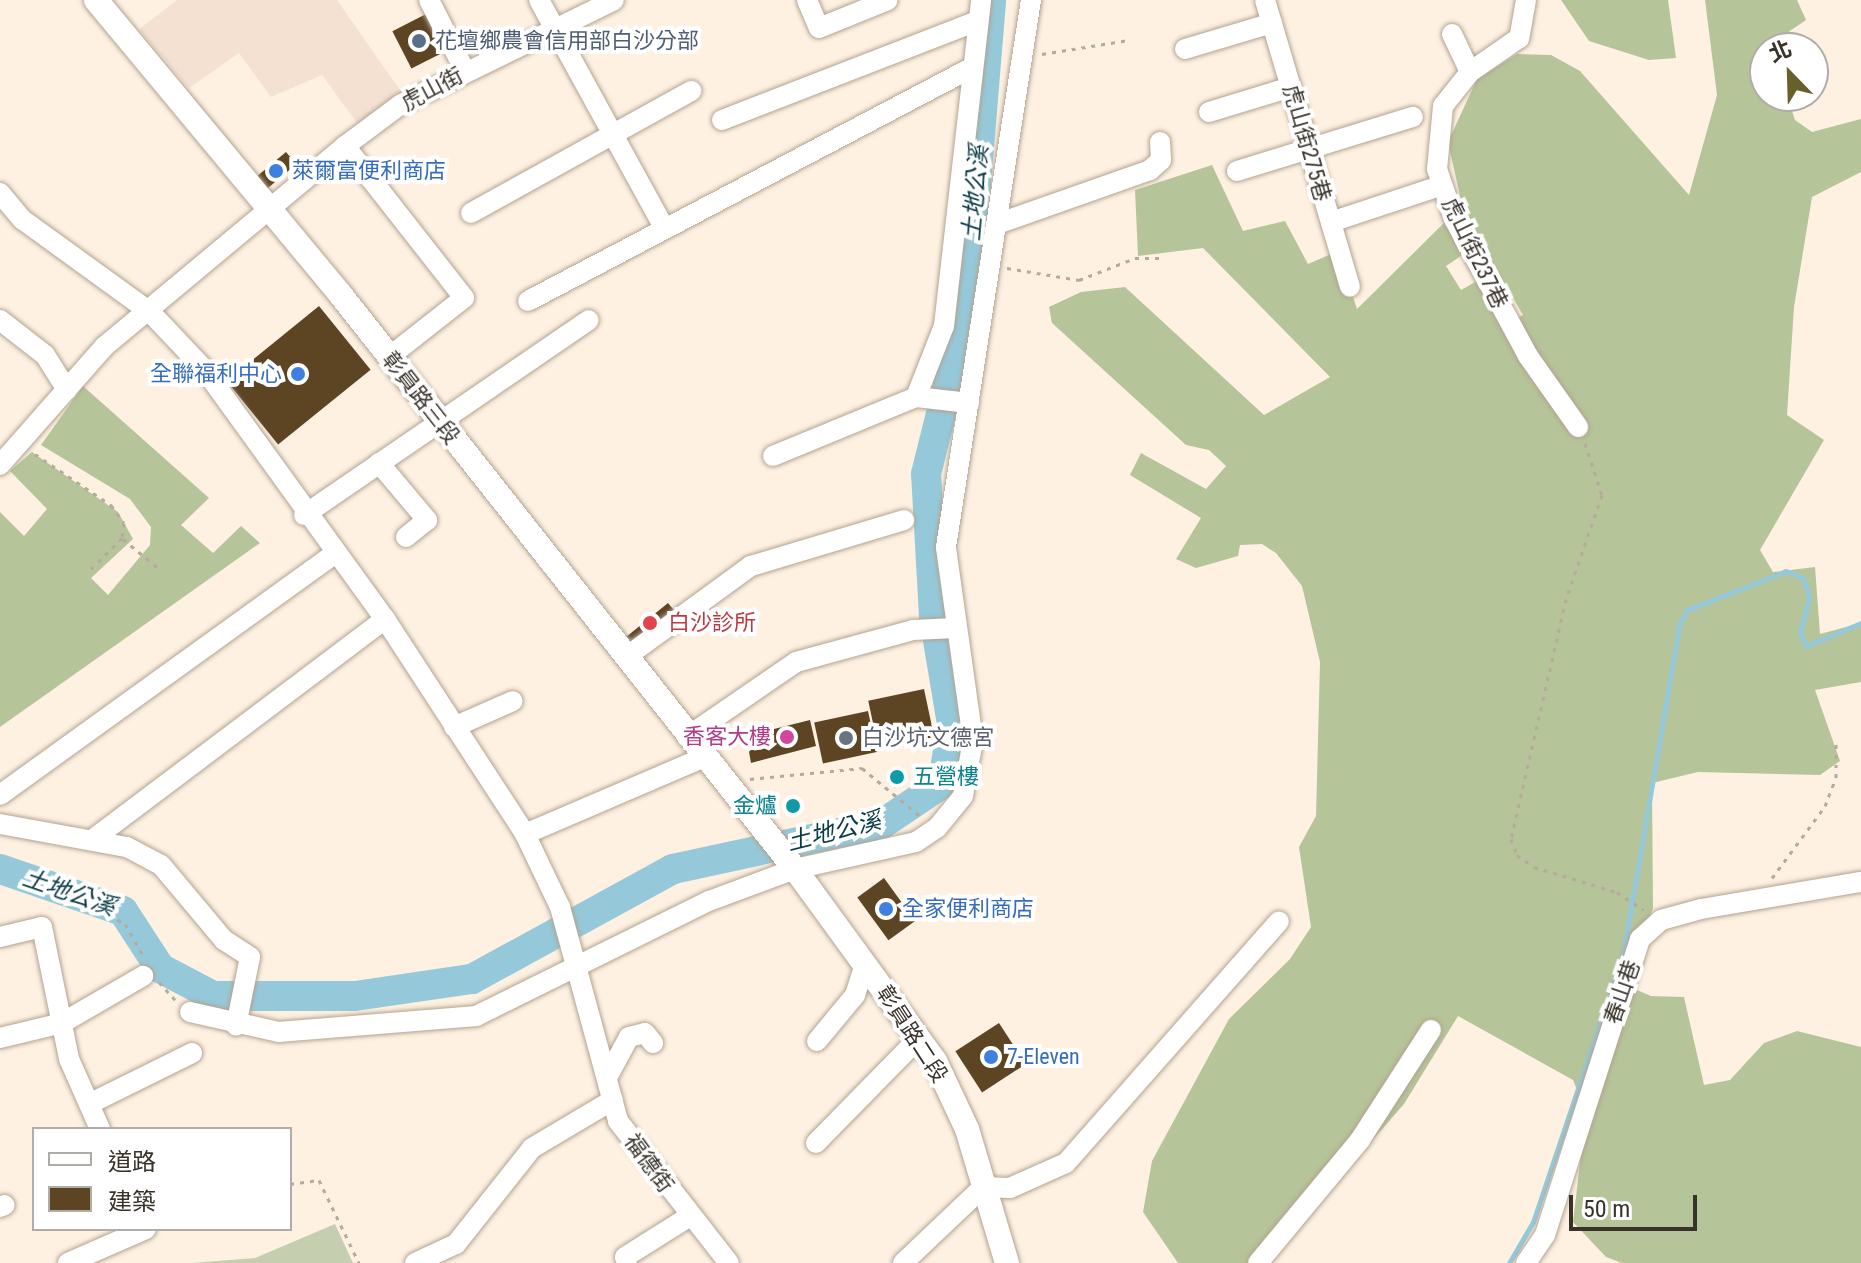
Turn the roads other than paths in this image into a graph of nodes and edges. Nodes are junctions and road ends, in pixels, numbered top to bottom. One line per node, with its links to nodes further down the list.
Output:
1 (429, 0): 17 (street)
2 (539, 0): 13 (street)
3 (614, 0): 13 (street, 虎山街)
4 (807, 0): 5 (street)
5 (888, 0)
6 (981, 0): 11 (street)
7 (1031, 0): 34 (street)
8 (1265, 0): 12 (street, 虎山街275巷)
9 (1526, 0): 18 (street, 虎山街237巷)
10 (99, 1): 31 (main road, 彰員路三段)
11 (975, 22): 16 (street); 23 (street)
12 (1272, 23): 15 (street); 19 (street, 虎山街275巷)
13 (554, 30): 17 (street, 虎山街); 24 (street)
14 (1452, 34): 18 (street)
15 (1185, 49)
16 (971, 68): 35 (street); 43 (street)
17 (465, 71): 26 (street, 虎山街)
18 (1470, 72): 46 (street, 虎山街237巷)
19 (1291, 87): 21 (street); 27 (street, 虎山街275巷)
20 (691, 91): 24 (street)
21 (1209, 112)
22 (1413, 117): 27 (street)
23 (722, 120)
24 (612, 133): 32 (street); 35 (street)
25 (1160, 142): 34 (street)
26 (345, 146): 31 (street, 虎山街); 41 (street)
27 (1310, 150): 28 (street); 33 (street, 虎山街275巷)
28 (1237, 171)
29 (1431, 189): 33 (street)
30 (1, 199): 38 (street, 福德街)
31 (267, 206): 38 (street, 虎山街); 41 (main road, 彰員路三段)
32 (471, 213)
33 (1331, 222): 36 (street, 虎山街275巷)
34 (997, 224): 44 (street)
35 (665, 229): 37 (street)
36 (1350, 287)
37 (528, 301)
38 (150, 312): 42 (street, 虎山街); 50 (street, 福德街)
39 (0, 320): 42 (street)
40 (589, 320): 45 (street)
41 (389, 357): 45 (main road, 彰員路三段)
42 (67, 390): 49 (street, 虎山街)
43 (922, 397): 44 (street); 47 (street)
44 (964, 402): 55 (street)
45 (436, 418): 48 (street); 56 (main road, 彰員路三段)
46 (1578, 427)
47 (773, 456)
48 (379, 463): 50 (street); 52 (street)
49 (0, 465)
50 (304, 515): 53 (street, 福德街)
51 (904, 520): 56 (street)
52 (406, 537)
53 (333, 555): 54 (street, 福德街); 61 (street)
54 (385, 619): 58 (street, 福德街); 65 (street)
55 (951, 628): 59 (street); 66 (street)
56 (626, 657): 59 (main road, 彰員路三段)
57 (513, 701): 58 (street)
58 (454, 727): 64 (street, 福德街)
59 (687, 737): 60 (main road, 彰員路三段)
60 (705, 757): 62 (main road, 彰員路三段); 64 (street)
61 (0, 795)
62 (740, 801): 66 (main road, 彰員路二段)
63 (0, 824): 65 (street)
64 (525, 834): 70 (street, 福德街)
65 (92, 840): 74 (street)
66 (789, 863): 70 (street); 71 (main road, 彰員路二段)
67 (1861, 882): 97 (street, 春山巷)
68 (1279, 921): 87 (street)
69 (0, 937): 75 (street)
70 (575, 962): 74 (street); 82 (street, 福德街)
71 (865, 964): 78 (main road, 彰員路二段); 79 (street)
72 (143, 976): 75 (street)
73 (190, 1012): 74 (street)
74 (237, 1021)
75 (62, 1023): 77 (street); 84 (street)
76 (1431, 1030): 96 (street)
77 (0, 1038)
78 (919, 1038): 86 (street); 87 (main road, 彰員路二段)
79 (817, 1041)
80 (653, 1043): 82 (street)
81 (192, 1053): 84 (street)
82 (609, 1074): 83 (street, 福德街)
83 (613, 1100): 88 (street, 福德街); 91 (street)
84 (89, 1104): 85 (street)
85 (99, 1127)
86 (816, 1143)
87 (983, 1187): 94 (street); 95 (main road, 彰員路二段)
88 (690, 1216): 92 (street); 93 (street, 福德街)
89 (141, 1231): 90 (street)
90 (68, 1263)
91 (415, 1263)
92 (627, 1263)
93 (729, 1263)
94 (903, 1263)
95 (1007, 1263)
96 (1258, 1263)
97 (1526, 1263)

